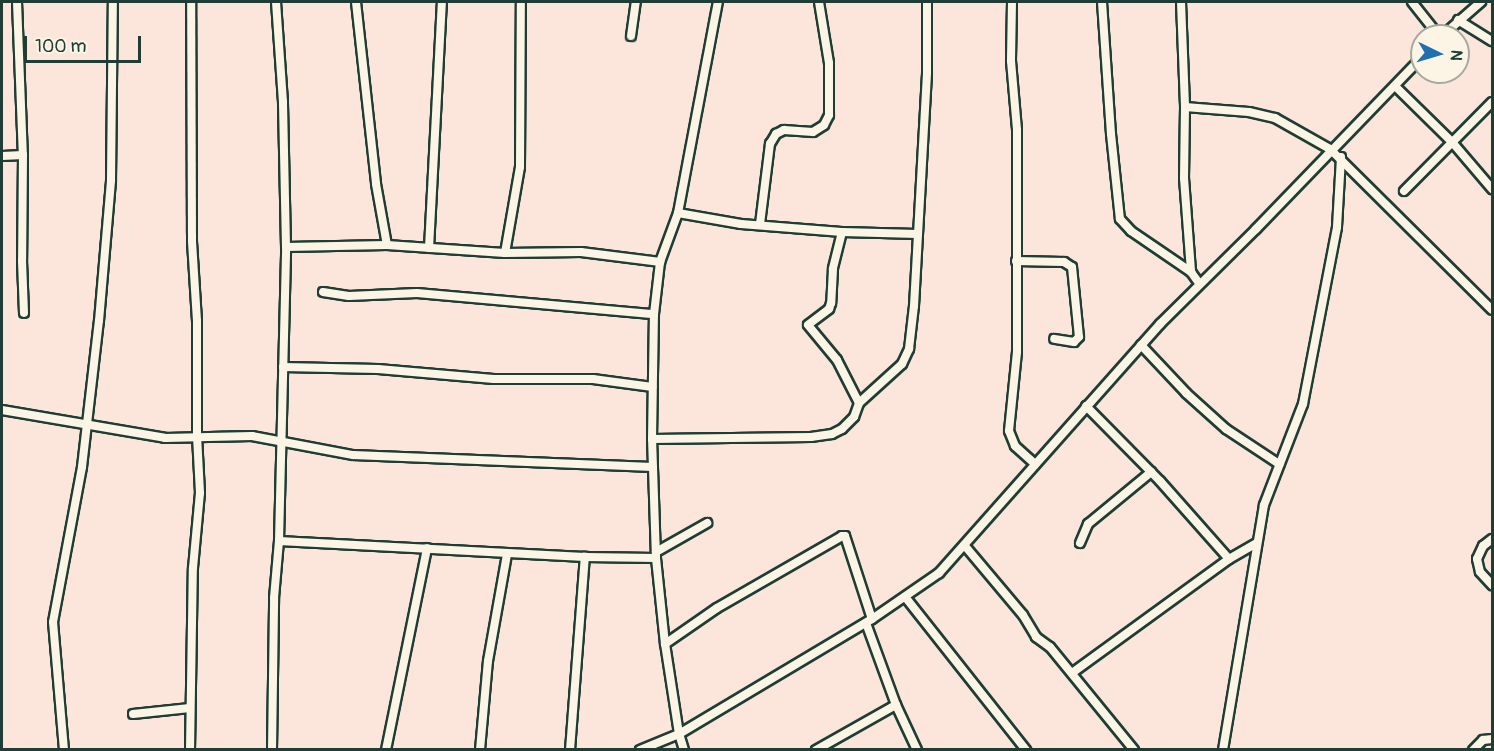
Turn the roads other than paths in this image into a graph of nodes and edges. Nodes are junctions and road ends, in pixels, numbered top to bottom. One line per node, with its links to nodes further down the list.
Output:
1 (17, 2): 28 (street)
2 (113, 2): 58 (street)
3 (191, 2): 59 (street)
4 (276, 2): 38 (street)
5 (356, 2): 37 (street)
6 (442, 2): 39 (street)
7 (521, 2): 40 (street)
8 (636, 2): 20 (street)
9 (718, 2): 33 (street)
10 (819, 2): 34 (street)
11 (927, 2): 36 (street)
12 (1012, 2): 41 (street)
13 (1102, 2): 43 (street)
14 (1181, 2): 25 (street)
15 (1412, 2): 18 (street)
16 (1481, 2): 17 (street)
17 (1458, 20): 19 (street); 21 (street)
18 (1431, 24)
19 (1454, 24)
20 (631, 36)
21 (1492, 41)
22 (1410, 70): 23 (street)
23 (1395, 86): 26 (street); 27 (street)
24 (1492, 102): 26 (street)
25 (1185, 107): 27 (street); 43 (street)
26 (1452, 142): 31 (street); 32 (street)
27 (1330, 149): 30 (street); 44 (street)
28 (23, 155): 29 (street); 49 (street)
29 (2, 156)
30 (1341, 157): 47 (street); 63 (street)
31 (1492, 189)
32 (1404, 191)
33 (678, 213): 34 (street); 42 (street)
34 (760, 224): 35 (street)
35 (842, 232): 36 (street); 55 (street)
36 (918, 234): 55 (street)
37 (387, 245): 38 (street); 39 (street)
38 (286, 247): 53 (street)
39 (429, 248): 40 (street)
40 (505, 253): 42 (street)
41 (1016, 261): 51 (street); 62 (street)
42 (660, 262): 50 (street)
43 (1191, 272): 44 (street)
44 (1199, 283): 52 (street)
45 (323, 292): 50 (street)
46 (1492, 295): 47 (street)
47 (1486, 302): 48 (street)
48 (1492, 310)
49 (24, 312)
50 (654, 314): 54 (street)
51 (1054, 339)
52 (1142, 345): 56 (street); 63 (street)
53 (283, 367): 54 (street); 60 (street)
54 (652, 387): 61 (street)
55 (860, 402): 61 (street)
56 (1086, 406): 62 (street); 65 (street)
57 (2, 410): 58 (street)
58 (86, 426): 59 (street); 87 (street)
59 (197, 436): 60 (street); 83 (street)
60 (282, 439): 64 (street); 68 (street)
61 (652, 440): 64 (street)
62 (1035, 464): 71 (street)
63 (1279, 464): 70 (street)
64 (653, 467): 74 (street)
65 (1151, 472): 69 (street); 76 (street)
66 (707, 523): 74 (street)
67 (1492, 540): 77 (street)
68 (279, 542): 72 (street); 89 (street)
69 (1080, 543)
70 (1257, 543): 76 (street); 99 (street)
71 (965, 546): 78 (street); 81 (street)
72 (427, 548): 73 (street); 90 (street)
73 (507, 554): 75 (street); 91 (street)
74 (656, 555): 75 (street); 80 (street)
75 (585, 557): 92 (street)
76 (1229, 559): 81 (street)
77 (1492, 585)
78 (906, 598): 79 (street); 97 (street)
79 (869, 621): 80 (street); 82 (street); 85 (street)
80 (665, 644): 85 (street)
81 (1072, 673): 98 (street)
82 (896, 705): 95 (street); 96 (street)
83 (190, 708): 84 (street); 88 (street)
84 (133, 714)
85 (679, 734): 93 (street); 94 (street)
86 (1492, 739): 100 (street)
87 (64, 750)
88 (190, 750)
89 (272, 750)
90 (386, 750)
91 (480, 750)
92 (570, 750)
93 (640, 750)
94 (684, 750)
95 (816, 750)
96 (917, 750)
97 (1026, 750)
98 (1134, 750)
99 (1223, 750)
100 (1473, 750)

